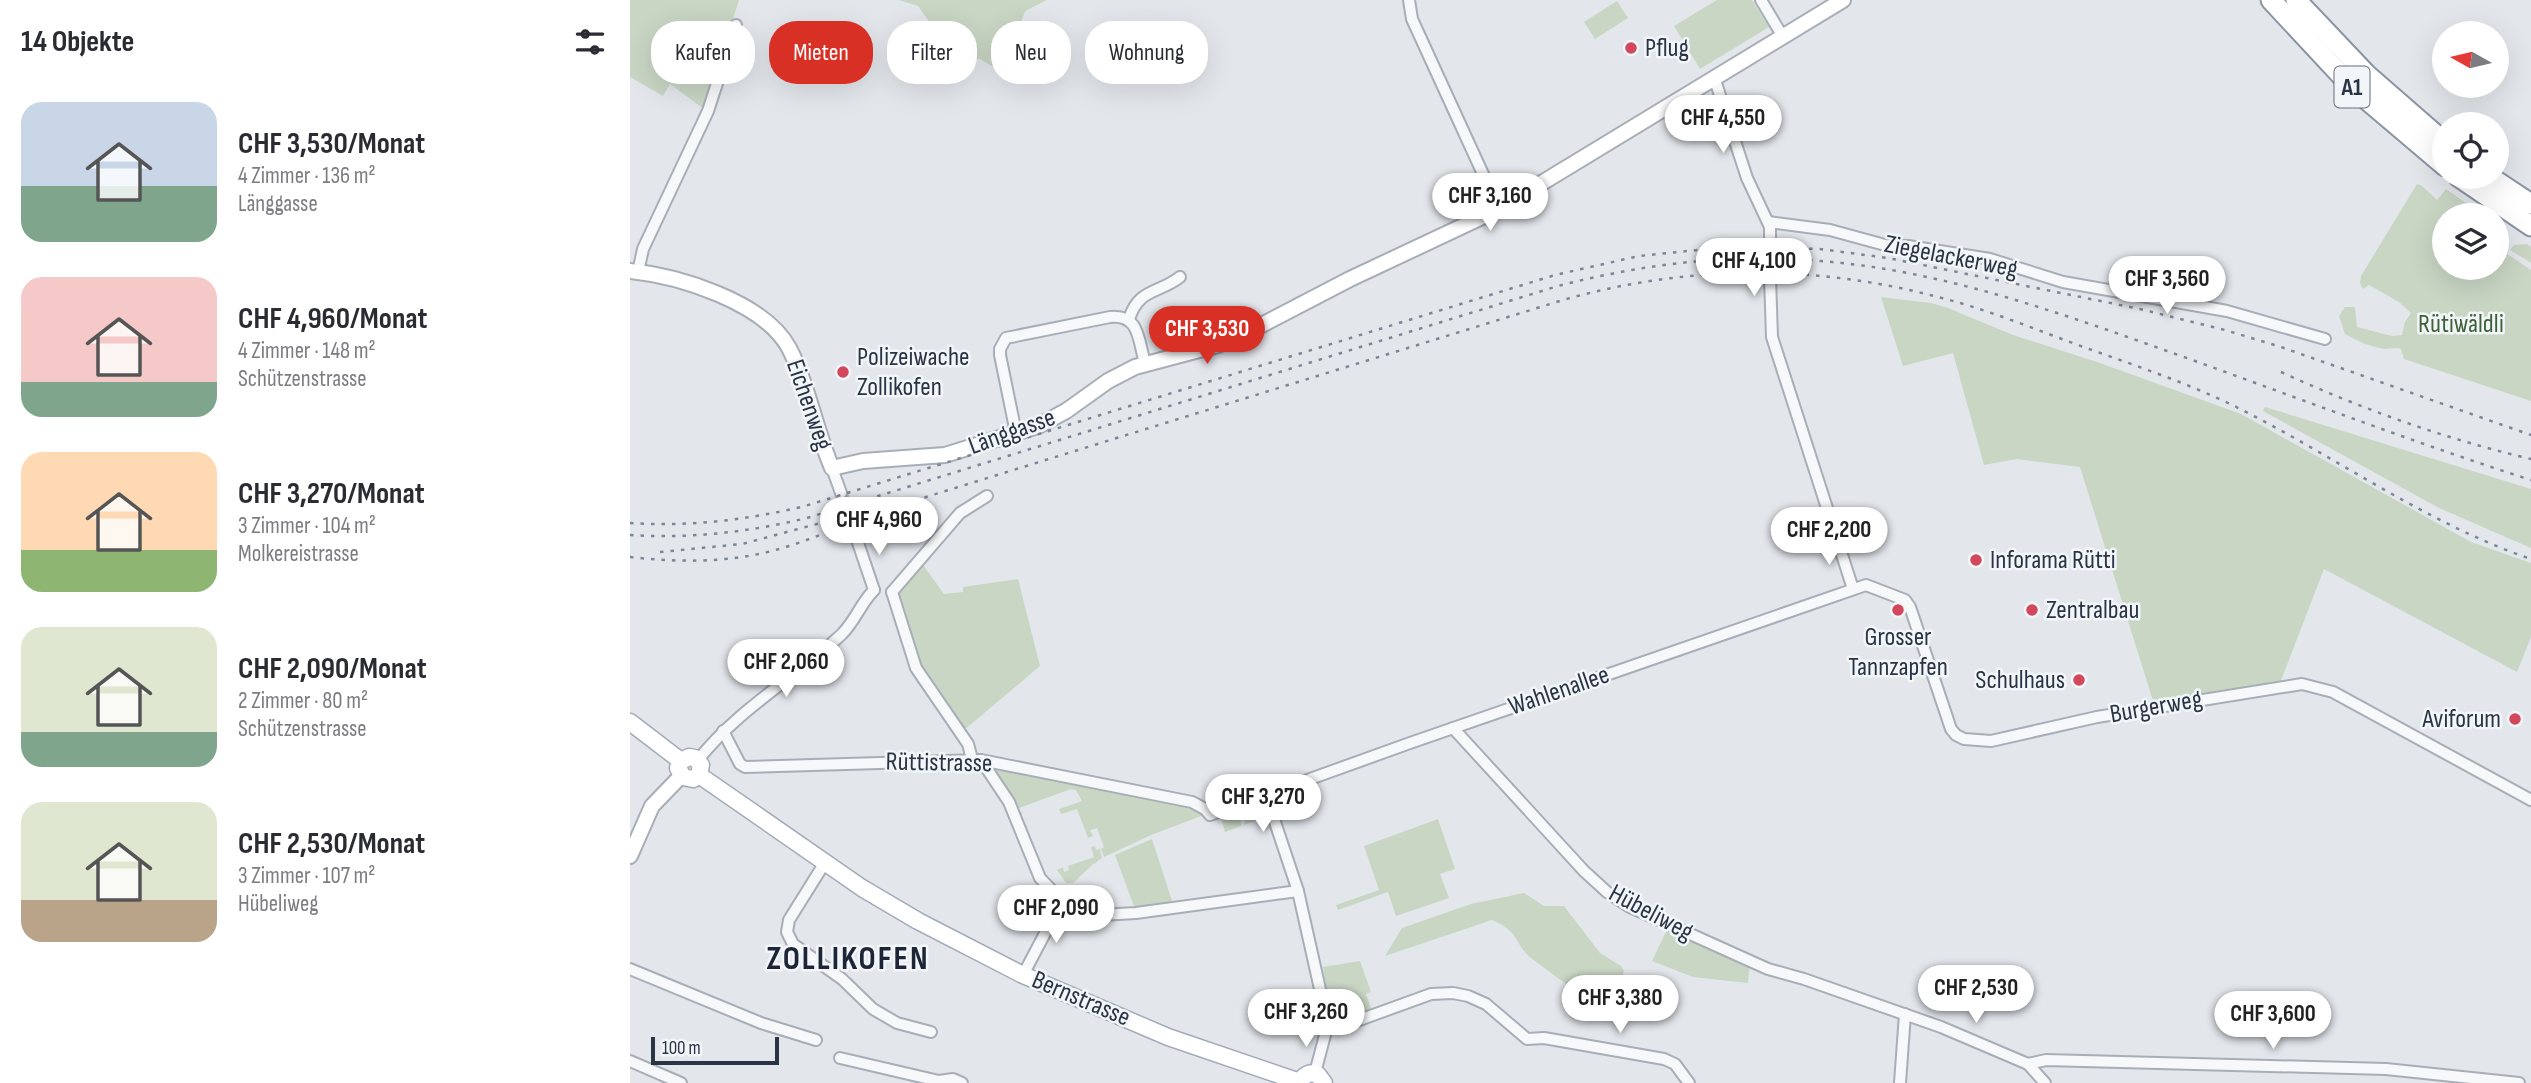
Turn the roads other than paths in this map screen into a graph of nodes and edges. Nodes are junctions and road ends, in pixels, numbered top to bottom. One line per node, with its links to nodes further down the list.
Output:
1 (1409, 0): 14 (street)
2 (1761, 0): 6 (street)
3 (1843, 0): 6 (street, Länggasse)
4 (2271, 0): 10 (highway, A1)
5 (2296, 0): 9 (highway, A1)
6 (1783, 37): 7 (street, Länggasse)
7 (1714, 77): 14 (street, Länggasse); 15 (street)
8 (717, 84): 17 (street, Eichenweg)
9 (2432, 132)
10 (2432, 155)
11 (2477, 189): 16 (highway)
12 (2508, 189): 13 (highway)
13 (2531, 204)
14 (1499, 209): 21 (street, Länggasse)
15 (1768, 222): 20 (street, Ziegelackerweg); 27 (street, bridge)
16 (2531, 226)
17 (634, 272): 23 (street, Eichenweg)
18 (1180, 277): 19 (street)
19 (1129, 319): 21 (street); 22 (street)
20 (2325, 339)
21 (1145, 363): 22 (street, Länggasse)
22 (1016, 433): 23 (street, Länggasse)
23 (832, 468): 24 (street)
24 (841, 493)
25 (987, 496): 29 (street)
26 (852, 525): 28 (street)
27 (1853, 589): 31 (street, Wahlenallee); 37 (street, Burgerweg)
28 (874, 590): 29 (street); 32 (street)
29 (892, 592): 33 (street)
30 (630, 722): 35 (main road)
31 (1454, 728): 36 (street, Wahlenallee); 45 (street, Hübeliweg)
32 (723, 731): 33 (street, Rüttistrasse); 34 (street)
33 (977, 760): 38 (street, Rüttistrasse); 42 (street)
34 (699, 767): 35 (main road); 40 (main road, Bernstrasse)
35 (681, 768): 39 (street)
36 (1266, 795): 38 (street, Wahlenallee); 41 (street)
37 (2531, 800)
38 (1210, 816)
39 (630, 856)
40 (824, 864): 44 (main road, Bernstrasse); 47 (street)
41 (1298, 891): 42 (street); 46 (street)
42 (1062, 901): 44 (street)
43 (630, 969): 48 (street)
44 (1023, 975): 55 (main road, Bernstrasse)
45 (1905, 1014): 51 (street, Hübeliweg); 57 (street)
46 (1325, 1029): 52 (street); 56 (street)
47 (931, 1032)
48 (816, 1040)
49 (840, 1058): 54 (street)
50 (630, 1061): 53 (street)
51 (2028, 1065): 58 (street, Hübeliweg); 59 (street)
52 (1320, 1078): 55 (main road)
53 (681, 1083)
54 (962, 1083)
55 (1300, 1083)
56 (1689, 1083)
57 (1900, 1083)
58 (2045, 1083)
59 (2519, 1083)

